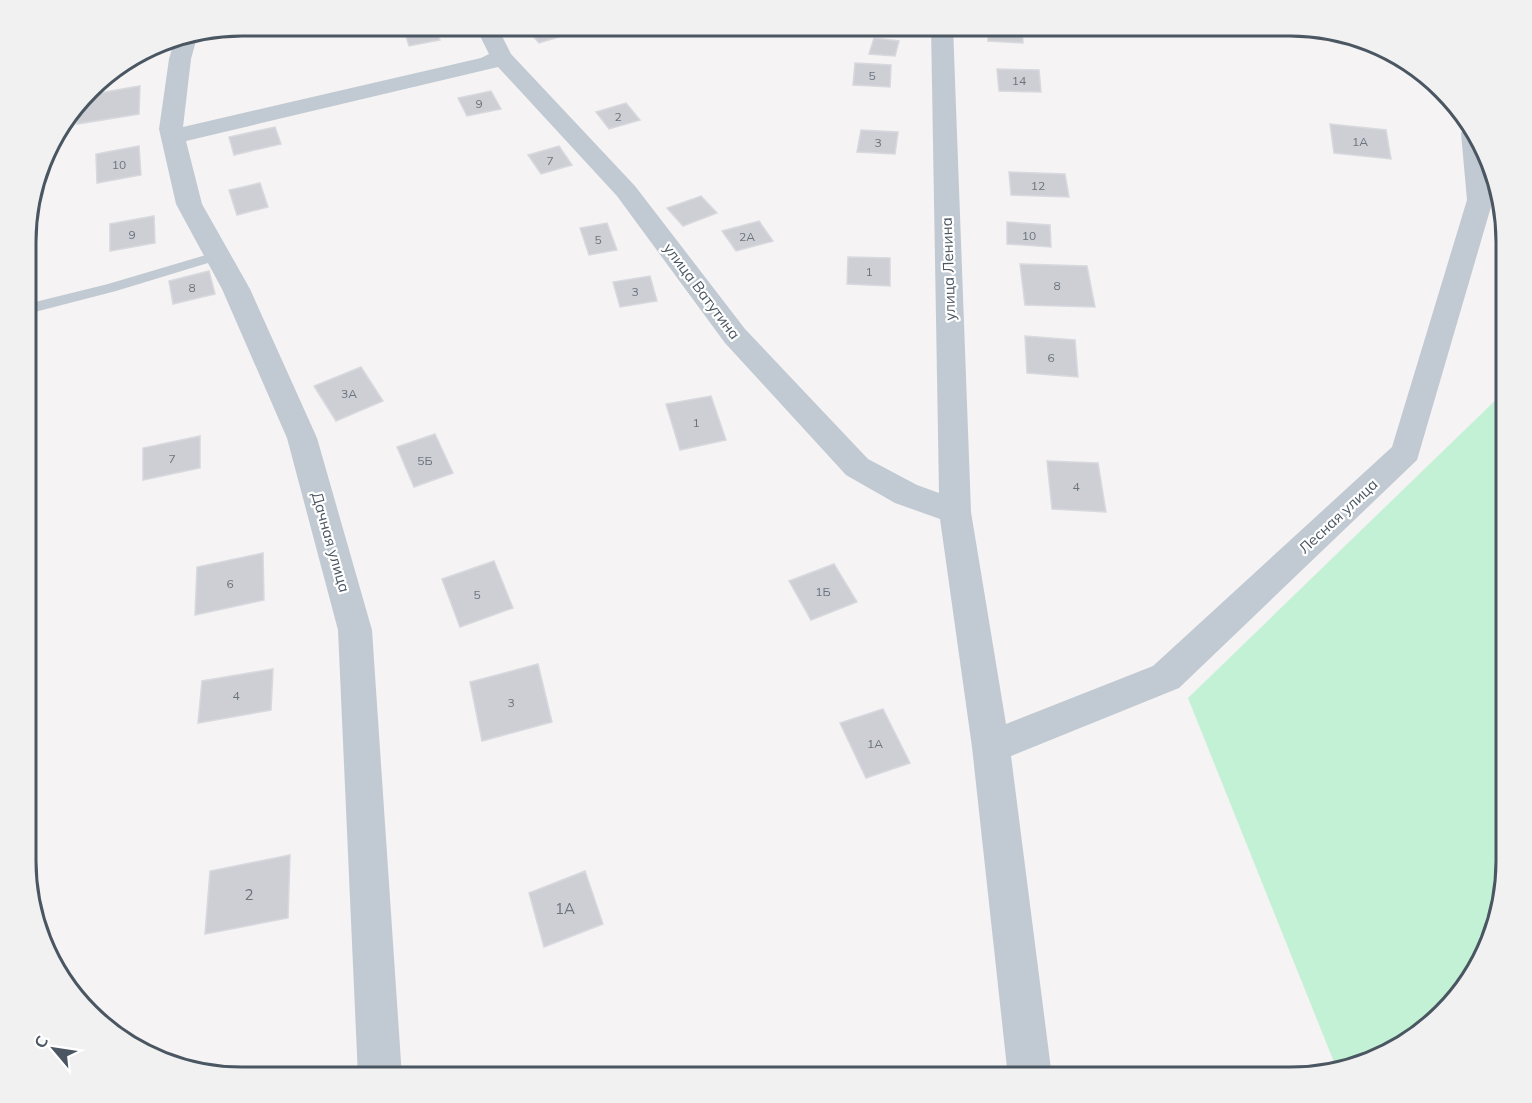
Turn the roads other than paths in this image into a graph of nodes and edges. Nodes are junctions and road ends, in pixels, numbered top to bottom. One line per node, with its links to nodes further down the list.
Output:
1 (491, 36): 4 (street, улица Ватутина)
2 (942, 36): 9 (street, улица Ленина)
3 (184, 45): 5 (street, Дачная улица)
4 (501, 57): 5 (street); 9 (street, улица Ватутина)
5 (173, 137): 7 (street, Дачная улица)
6 (1475, 151): 10 (street, Лесная улица)
7 (216, 256): 8 (lane); 11 (street, Дачная улица)
8 (36, 307)
9 (955, 512): 10 (street, улица Ленина)
10 (991, 747): 12 (street, улица Ленина)
11 (379, 1067)
12 (1029, 1067)

